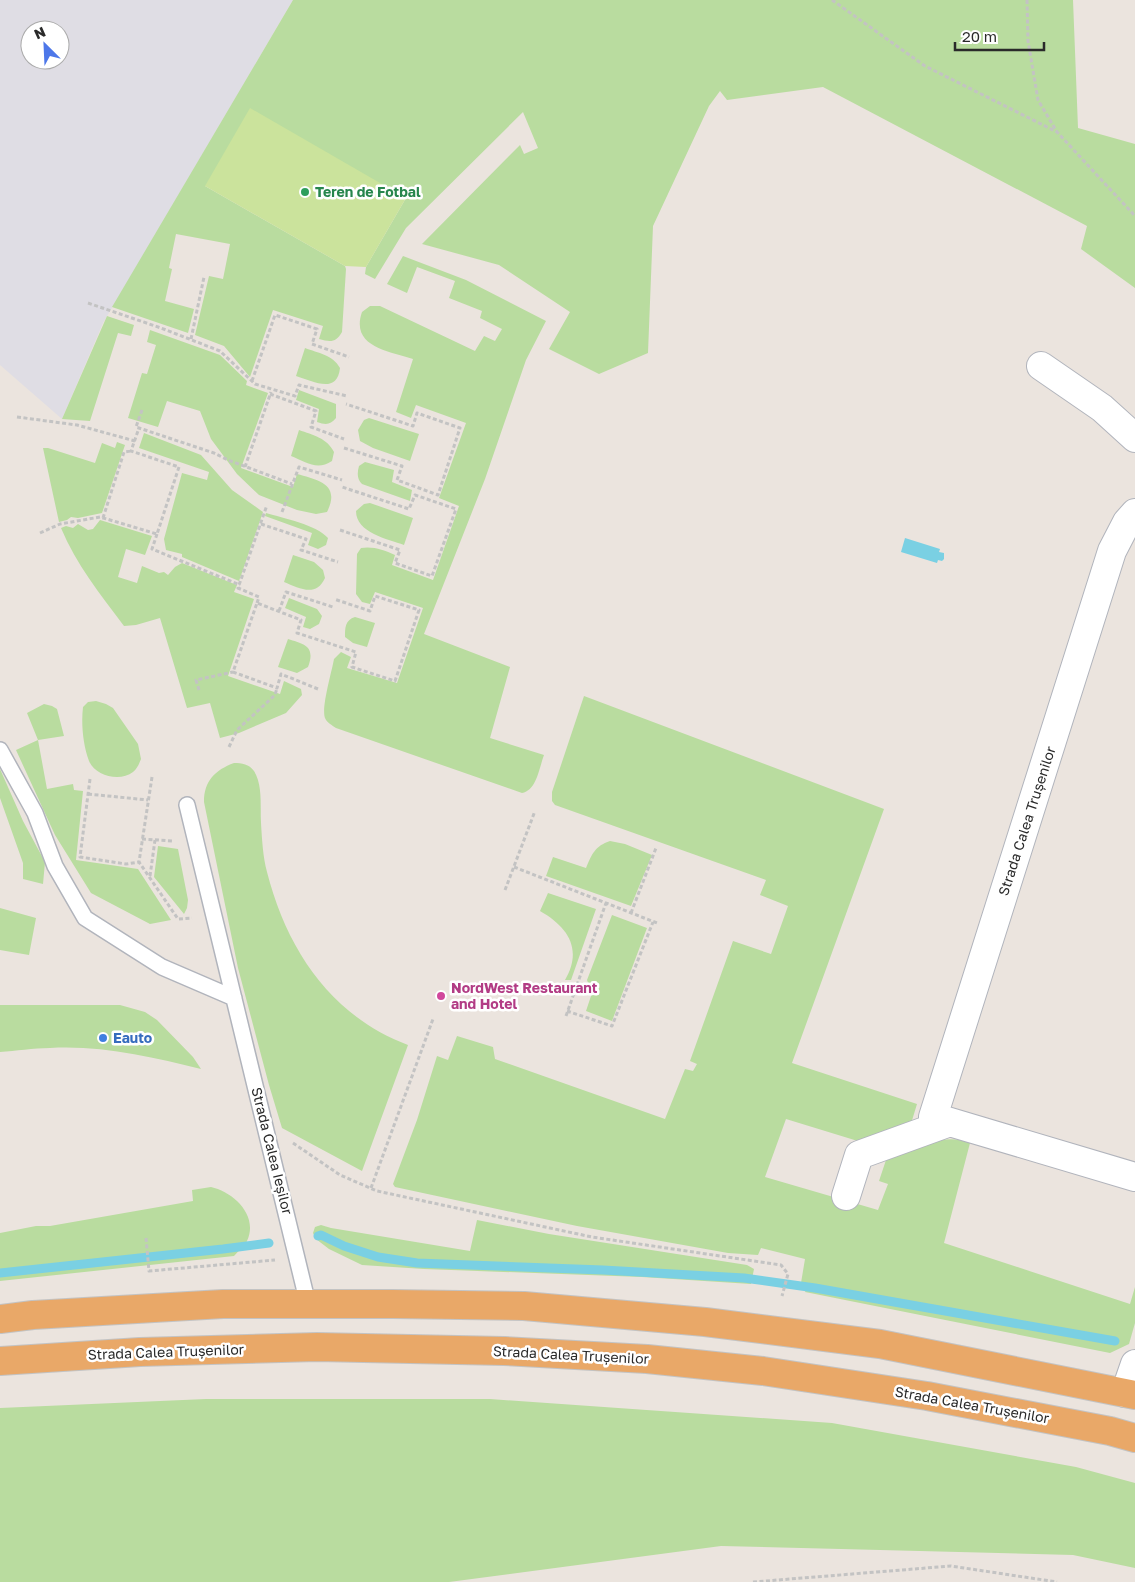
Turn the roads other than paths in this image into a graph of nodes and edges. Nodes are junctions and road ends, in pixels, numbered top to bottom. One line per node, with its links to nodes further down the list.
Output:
1 (1041, 366): 2 (street)
2 (1135, 438)
3 (1135, 513): 7 (street, Strada Calea Trușenilor)
4 (0, 750): 6 (lane)
5 (187, 805): 6 (lane, Strada Calea Ieșilor)
6 (234, 998): 10 (lane, Strada Calea Ieșilor)
7 (950, 1122): 8 (street, Strada Calea Trușenilor); 9 (street)
8 (1135, 1177)
9 (846, 1196)
10 (308, 1304): 11 (highway); 14 (highway)
11 (0, 1319)
12 (0, 1361): 15 (highway, Strada Calea Trușenilor)
13 (1135, 1364): 14 (street)
14 (1130, 1394)
15 (1135, 1438)

